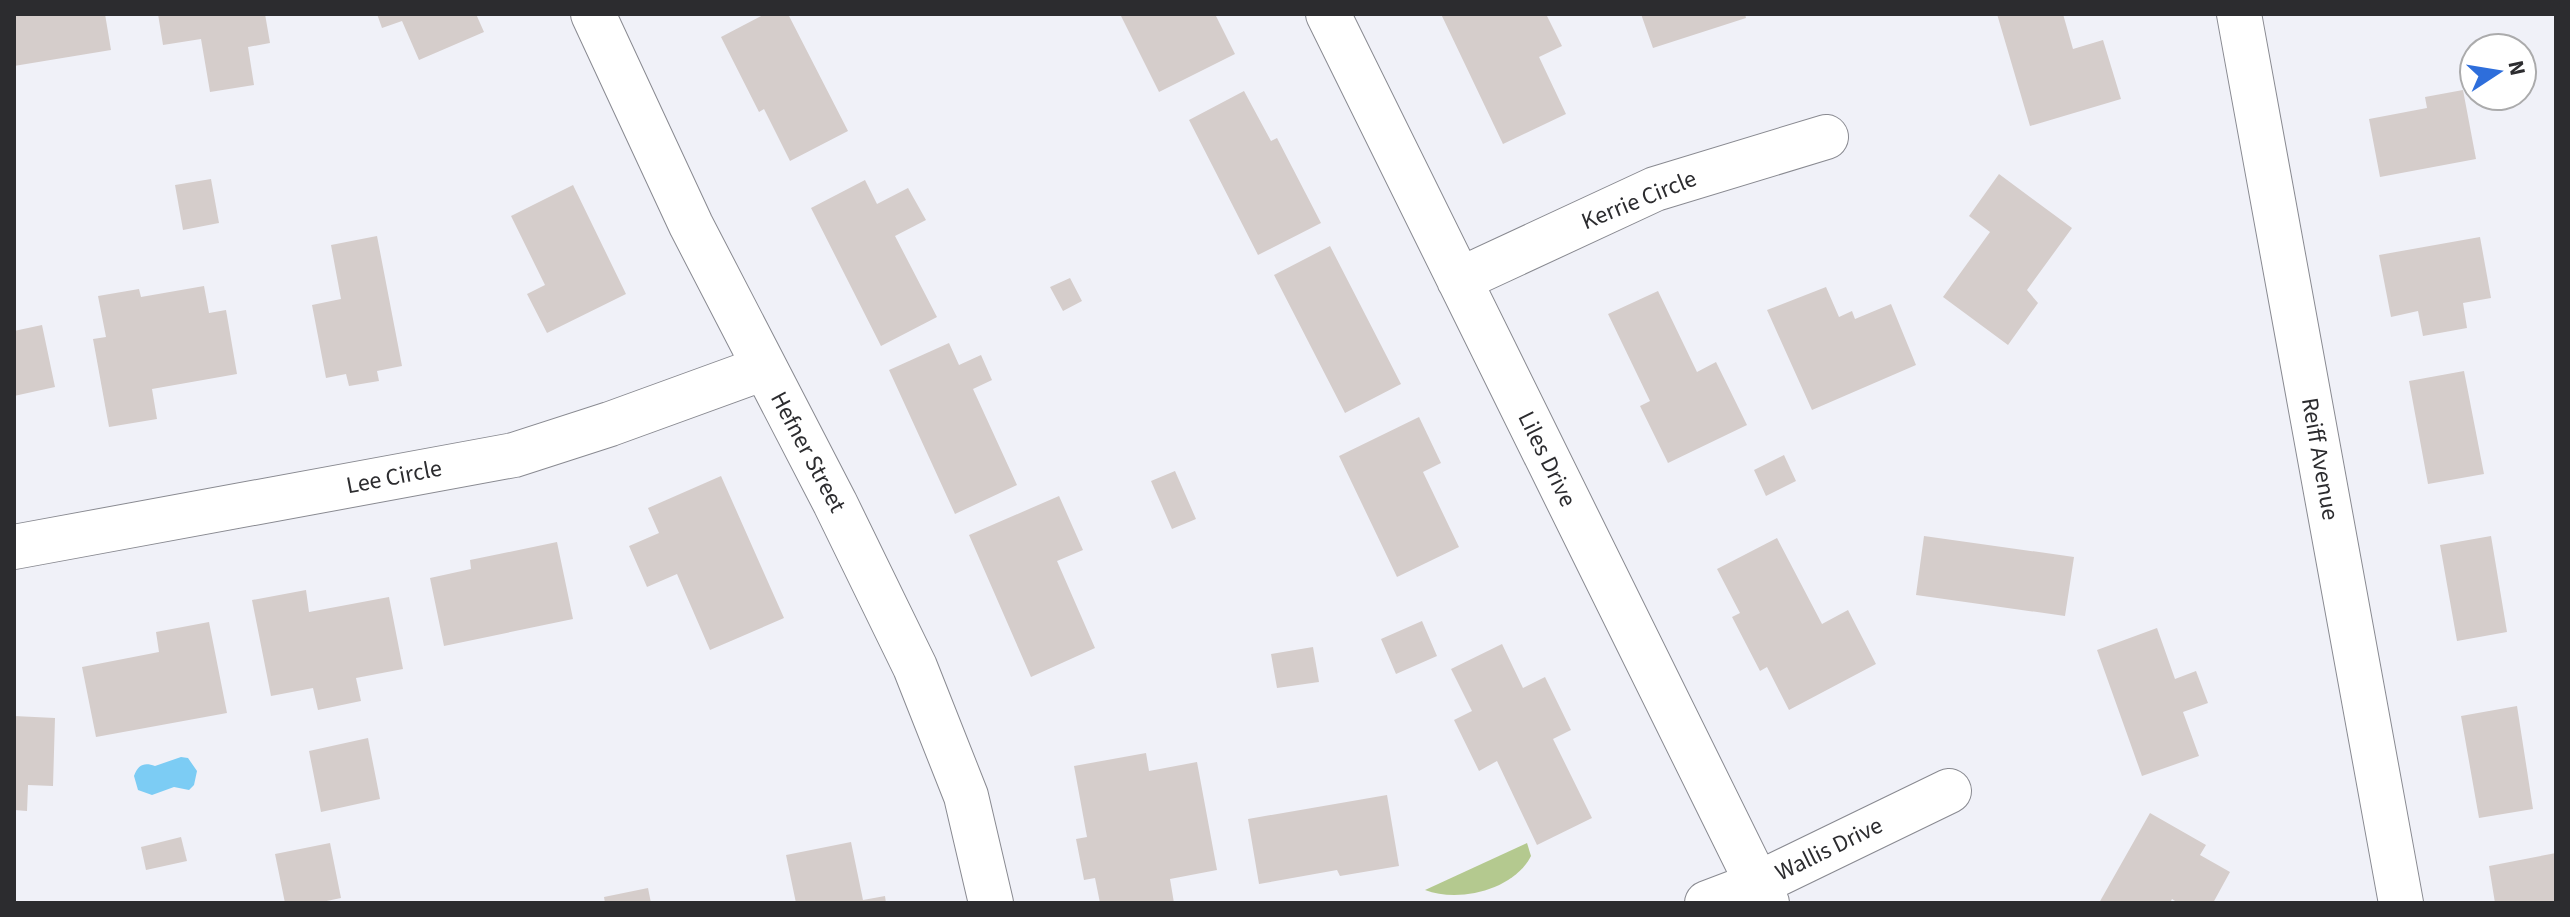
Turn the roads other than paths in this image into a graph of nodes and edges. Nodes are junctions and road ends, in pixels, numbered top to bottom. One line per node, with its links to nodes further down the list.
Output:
1 (593, 14): 6 (street, Hefner Street)
2 (1328, 14): 5 (street, Liles Drive)
3 (2239, 14): 12 (street, Reiff Avenue)
4 (1826, 137): 5 (street, Kerrie Circle)
5 (1459, 280): 9 (street, Liles Drive)
6 (764, 368): 7 (street, Lee Circle); 10 (street, Hefner Street)
7 (14, 547)
8 (1949, 791): 9 (street, Wallis Drive)
9 (1762, 893): 11 (street, Wallis Drive)
10 (991, 903)
11 (1707, 903)
12 (2401, 903)

